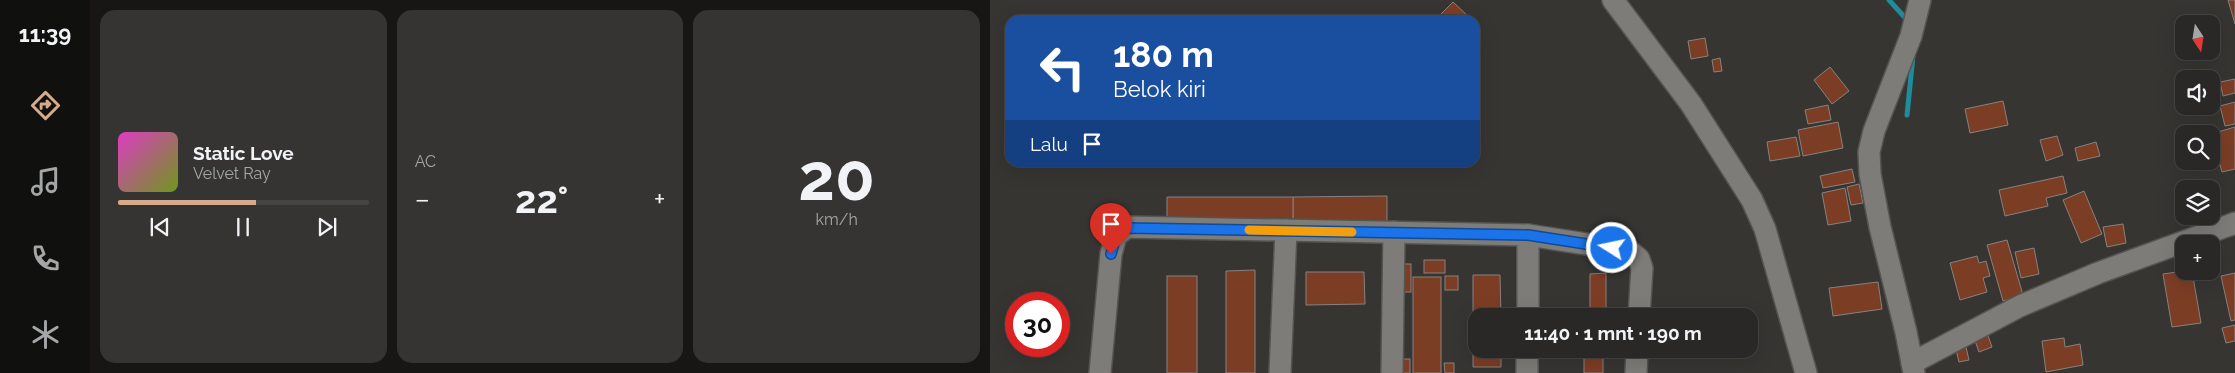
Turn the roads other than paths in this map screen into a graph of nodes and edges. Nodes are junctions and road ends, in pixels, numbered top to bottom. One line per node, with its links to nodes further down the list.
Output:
1 (1613, 0): 17 (street)
2 (1919, 4): 11 (street)
3 (2235, 223): 11 (street)
4 (1286, 230): 5 (street); 12 (street); 13 (street)
5 (1394, 232): 6 (street); 14 (street)
6 (1528, 235): 7 (street); 8 (street)
7 (1528, 308)
8 (1640, 308)
9 (1528, 358): 15 (street)
10 (1637, 358): 16 (street)
11 (1913, 368)
12 (1100, 373)
13 (1280, 373)
14 (1392, 373)
15 (1527, 373)
16 (1636, 373)
17 (1806, 373)

